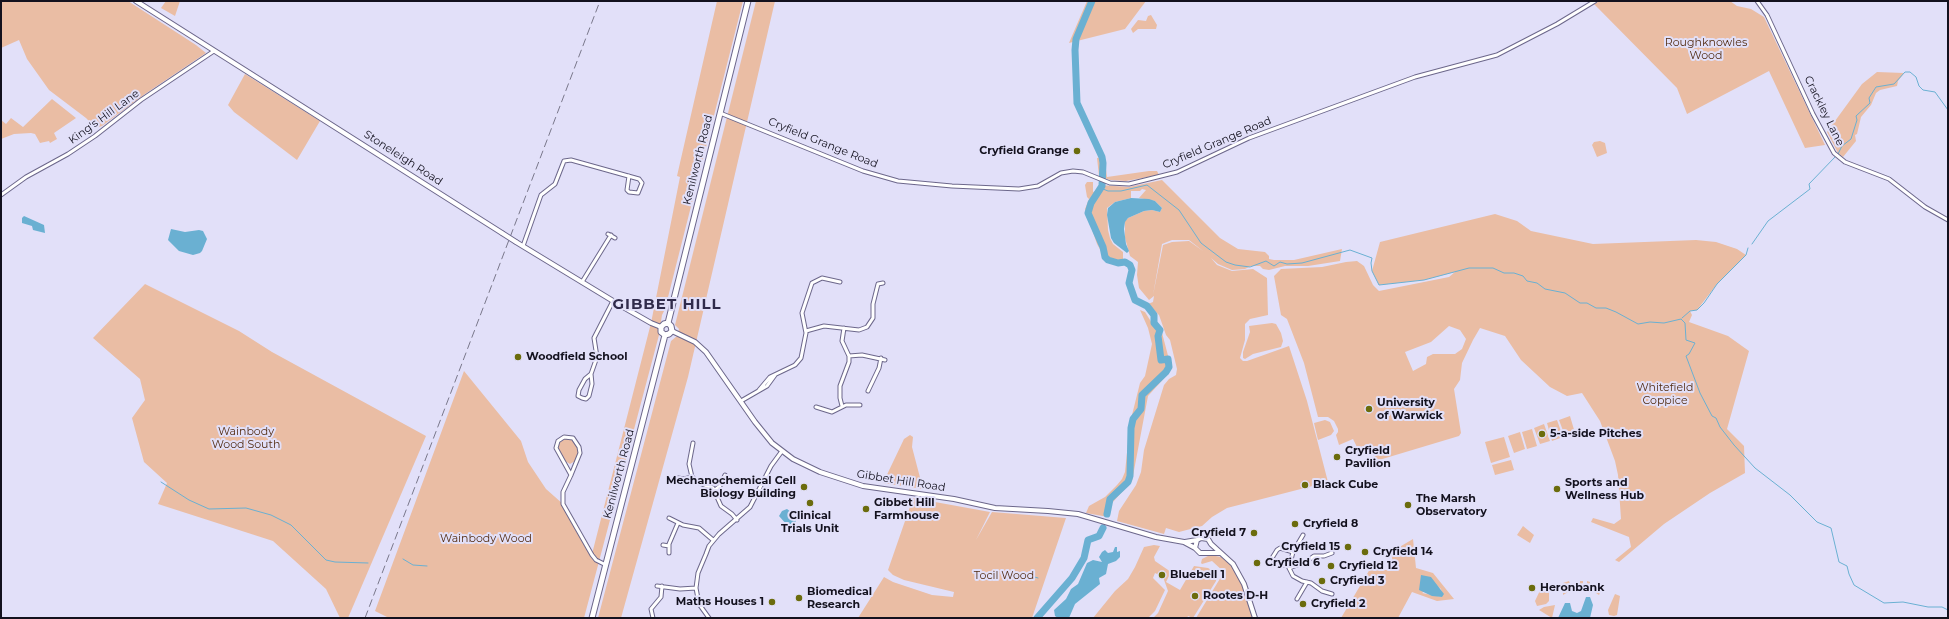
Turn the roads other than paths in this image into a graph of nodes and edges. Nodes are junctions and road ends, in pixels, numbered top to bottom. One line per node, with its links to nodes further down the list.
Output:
1 (136, 1): 5 (street, Stoneleigh Road)
2 (748, 1): 6 (main road, Kenilworth Road)
3 (1596, 1): 6 (street, Cryfield Grange Road)
4 (1757, 1): 9 (street, Crackley Lane)
5 (214, 51): 8 (street, King's Hill Lane); 11 (street, Stoneleigh Road, bridge)
6 (720, 113): 18 (main road, Kenilworth Road)
7 (629, 176): 7 (street); 11 (street)
8 (1, 194)
9 (1948, 220)
10 (615, 238): 13 (street)
11 (523, 246): 13 (street, Stoneleigh Road)
12 (874, 281): 16 (street)
13 (582, 282): 17 (street, Stoneleigh Road)
14 (840, 282): 22 (street)
15 (882, 283): 16 (street)
16 (878, 284): 20 (street)
17 (613, 301): 19 (street, Stoneleigh Road); 27 (street)
18 (668, 323): 19 (main road); 21 (main road)
19 (661, 327): 23 (main road)
20 (844, 328): 22 (street); 24 (street)
21 (672, 331): 23 (main road); 29 (street, Gibbet Hill Road)
22 (806, 331): 29 (street)
23 (665, 335): 58 (main road, Kenilworth Road)
24 (848, 356): 25 (street); 31 (street)
25 (881, 358): 26 (street); 28 (street)
26 (885, 360)
27 (591, 374): 27 (street)
28 (868, 391)
29 (740, 401): 35 (street, Gibbet Hill Road)
30 (860, 405): 31 (street)
31 (842, 406): 32 (street)
32 (816, 407)
33 (693, 443): 34 (street)
34 (691, 452): 36 (street); 39 (street)
35 (782, 452): 43 (street); 48 (street, Gibbet Hill Road)
36 (695, 453)
37 (571, 475): 37 (street); 58 (street)
38 (724, 475): 41 (street)
39 (692, 477): 40 (street); 41 (street)
40 (678, 478)
41 (715, 490): 43 (street)
42 (669, 518): 44 (street)
43 (737, 520): 46 (street)
44 (678, 523): 46 (street); 51 (street)
45 (1303, 535): 54 (street)
46 (713, 540): 63 (street)
47 (1197, 540): 48 (street, Gibbet Hill Road); 49 (street); 52 (street)
48 (1184, 542): 52 (street, Gibbet Hill Road)
49 (1211, 544): 53 (street); 55 (street)
50 (663, 545): 51 (street)
51 (668, 546): 57 (street)
52 (1195, 548): 53 (street)
53 (1208, 552): 55 (street)
54 (1293, 552): 59 (street); 59 (street)
55 (1220, 553): 69 (street)
56 (1332, 553): 59 (street)
57 (669, 554)
58 (606, 565): 66 (main road, Kenilworth Road)
59 (1289, 567): 60 (street)
60 (1307, 582): 64 (street); 65 (street)
61 (657, 586): 62 (street)
62 (662, 586): 63 (street); 67 (street)
63 (696, 588): 68 (street)
64 (1332, 594)
65 (1297, 599)
66 (592, 618)
67 (653, 618)
68 (709, 618)
69 (1255, 618)

